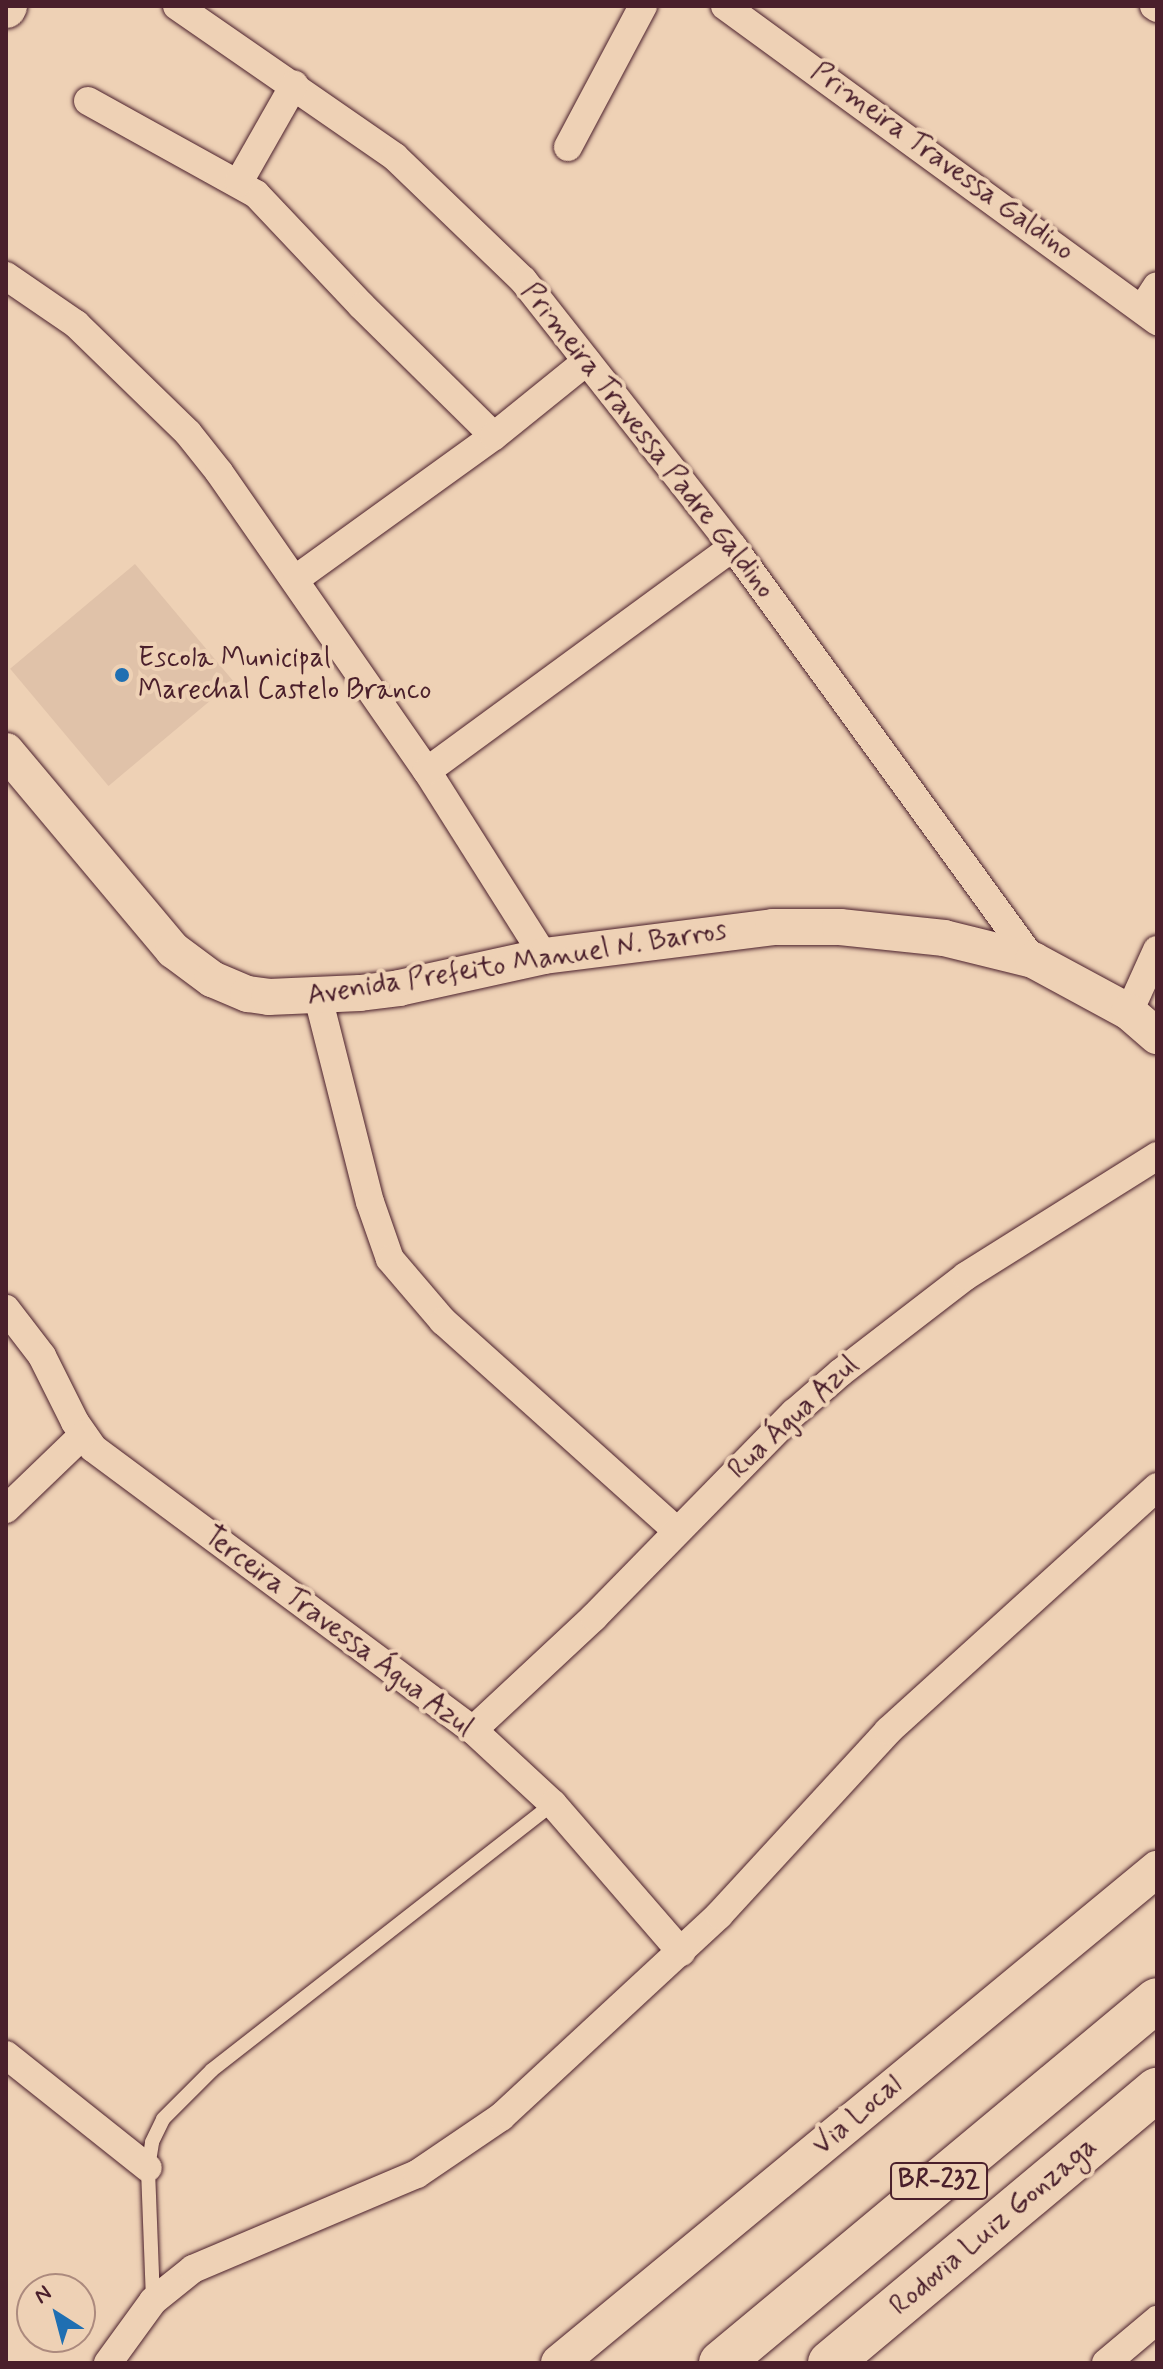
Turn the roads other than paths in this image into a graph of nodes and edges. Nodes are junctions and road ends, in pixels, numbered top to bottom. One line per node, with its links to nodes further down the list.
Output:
1 (177, 6): 4 (street, Primeira Travessa Padre Galdino)
2 (643, 6): 6 (street)
3 (725, 6): 9 (street, Primeira Travessa Galdino)
4 (294, 85): 7 (street); 10 (street, Primeira Travessa Padre Galdino)
5 (88, 101): 7 (street)
6 (568, 147)
7 (239, 182): 11 (street)
8 (6, 276): 13 (street)
9 (1152, 305)
10 (587, 361): 11 (street); 12 (street, Primeira Travessa Padre Galdino)
11 (494, 436): 13 (street)
12 (733, 547): 15 (street); 18 (street, Primeira Travessa Padre Galdino)
13 (297, 578): 15 (street)
14 (6, 751): 19 (street, Avenida Prefeito Manuel N. Barros)
15 (427, 771): 17 (street)
16 (1157, 950): 20 (street)
17 (544, 956): 18 (street, Avenida Prefeito Manuel N. Barros); 19 (street, Avenida Prefeito Manuel N. Barros)
18 (1033, 960): 20 (street, Avenida Prefeito Manuel N. Barros)
19 (318, 997): 27 (street)
20 (1129, 1012): 21 (street, Avenida Prefeito Manuel N. Barros)
21 (1157, 1036)
22 (1157, 1156): 27 (street, Rua Água Azul)
23 (6, 1309): 24 (street, Terceira Travessa Água Azul)
24 (83, 1435): 26 (street); 28 (street, Terceira Travessa Água Azul)
25 (1157, 1487): 31 (street)
26 (6, 1509)
27 (677, 1531): 28 (street, Rua Água Azul)
28 (473, 1730): 29 (street, Terceira Travessa Água Azul)
29 (553, 1804): 31 (street, Terceira Travessa Água Azul); 35 (lane)
30 (1157, 1869): 39 (street, Via Local)
31 (681, 1952): 36 (street)
32 (1157, 2000): 40 (highway, BR-232)
33 (6, 2055): 35 (street)
34 (1157, 2090): 41 (highway, Rodovia Luiz Gonzaga / BR-232)
35 (148, 2168): 36 (lane)
36 (153, 2301): 38 (street)
37 (1157, 2320): 42 (street)
38 (108, 2363)
39 (559, 2363)
40 (721, 2363)
41 (830, 2363)
42 (1106, 2363)

